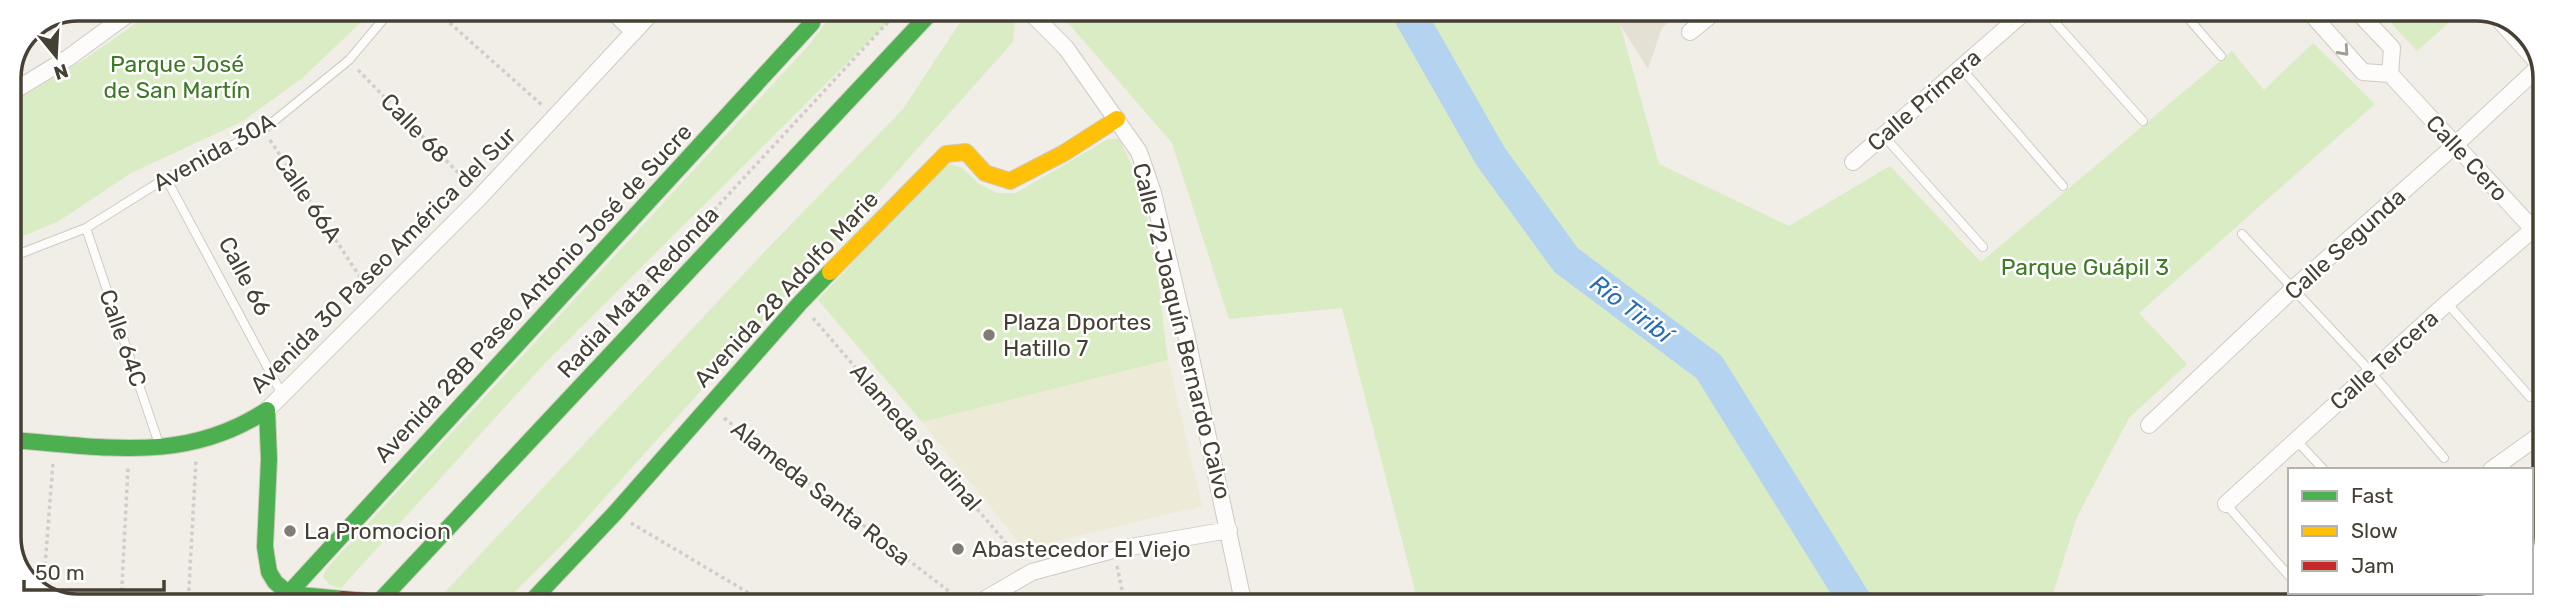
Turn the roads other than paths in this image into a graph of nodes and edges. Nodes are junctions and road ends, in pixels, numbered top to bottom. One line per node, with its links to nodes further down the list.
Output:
1 (119, 21): 22 (street)
2 (382, 21): 28 (lane, Avenida 30A)
3 (623, 21): 15 (street)
4 (644, 21): 15 (street, Avenida 30 Paseo América del Sur)
5 (812, 21): 54 (street, Avenida 28B Paseo Antonio José de Sucre)
6 (923, 21): 55 (street, Radial Mata Redonda)
7 (1039, 21): 23 (street, Calle 72 Joaquín Bernardo Calvo)
8 (1704, 21): 16 (street)
9 (2014, 21): 19 (street, Calle Primera)
10 (2054, 21): 24 (lane)
11 (2191, 21): 18 (lane)
12 (2318, 21): 21 (street, one-way to 21)
13 (2366, 21): 21 (street)
14 (2503, 29): 17 (lane)
15 (634, 32): 39 (street, Avenida 30 Paseo América del Sur)
16 (1690, 32)
17 (2527, 52)
18 (2221, 56)
19 (1961, 68): 25 (street, Calle Primera); 29 (lane)
20 (2533, 73): 26 (street, Calle Segunda)
21 (2390, 75): 26 (street, Calle Cero)
22 (21, 87)
23 (1117, 119): 51 (street, Calle 72 Joaquín Bernardo Calvo); 56 (street, Avenida 28 Adolfo Marie)
24 (2143, 121)
25 (1883, 135): 27 (street, Calle Primera); 34 (lane)
26 (2454, 146): 30 (street, Calle Cero); 36 (street, Calle Segunda)
27 (1853, 162)
28 (166, 178): 31 (lane, Avenida 30A); 39 (lane, Calle 66)
29 (2063, 186)
30 (2533, 222)
31 (86, 228): 35 (lane, Avenida 30A); 46 (lane, Calle 64C)
32 (2242, 234): 36 (lane)
33 (2533, 236): 37 (street, Calle Tercera)
34 (1983, 247)
35 (21, 253)
36 (2294, 289): 38 (lane); 42 (street, Calle Segunda)
37 (2447, 303): 38 (street, Calle Tercera); 40 (lane)
38 (2371, 372): 43 (street, Calle Tercera); 47 (lane)
39 (283, 397): 41 (street, Avenida 30 Paseo América del Sur)
40 (2530, 397)
41 (267, 410): 46 (street, Avenida 30 Paseo América del Sur); 53 (street)
42 (2149, 425)
43 (2296, 440): 48 (lane); 50 (street, Calle Tercera)
44 (2533, 440): 49 (street)
45 (21, 441): 46 (street, Avenida 30 Paseo América del Sur)
46 (161, 448)
47 (2444, 458)
48 (2322, 468)
49 (2494, 468)
50 (2226, 504): 52 (lane)
51 (1229, 530): 57 (street); 58 (street, Calle 72 Joaquín Bernardo Calvo)
52 (2288, 575)
53 (281, 594)
54 (289, 594)
55 (386, 594)
56 (538, 594)
57 (994, 594)
58 (1242, 594)

